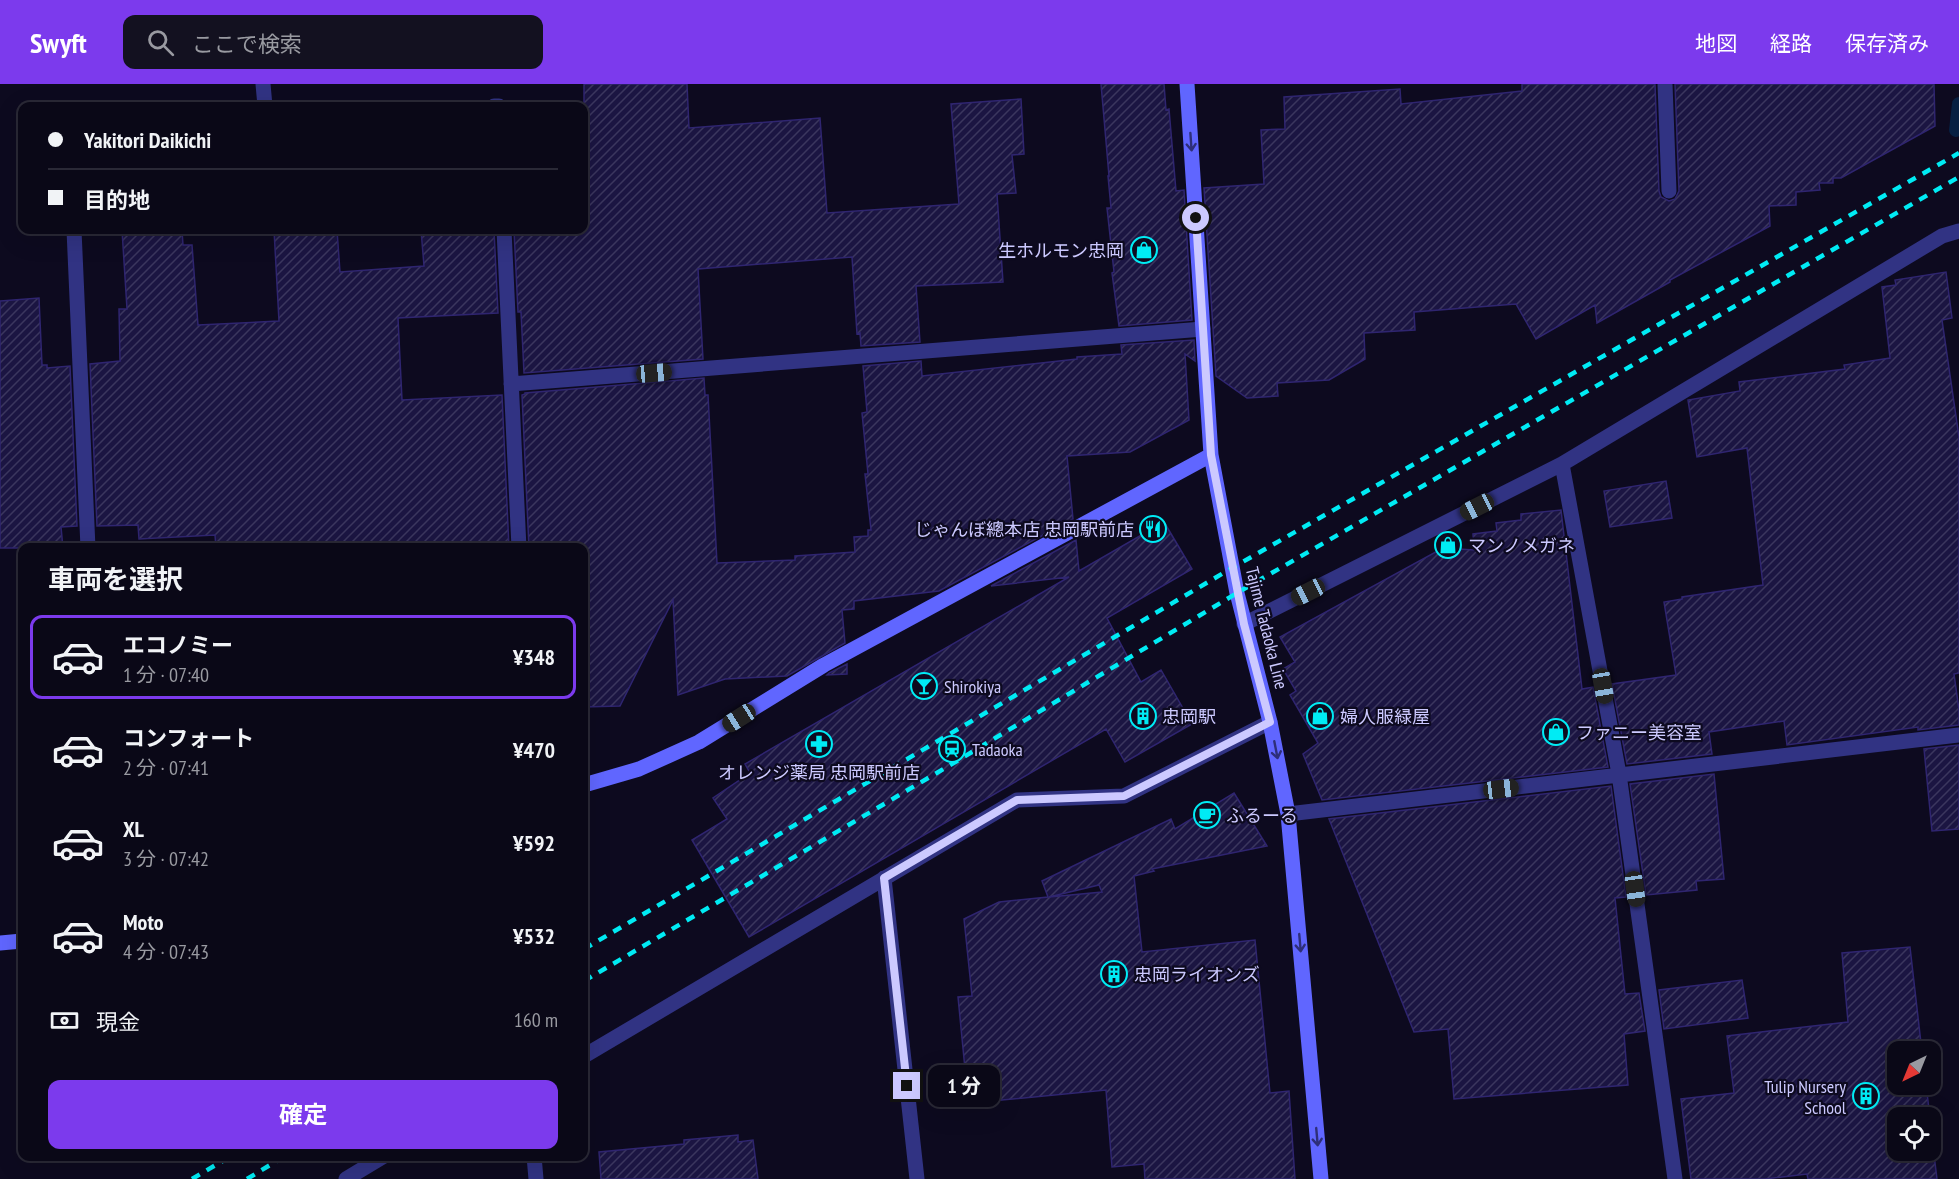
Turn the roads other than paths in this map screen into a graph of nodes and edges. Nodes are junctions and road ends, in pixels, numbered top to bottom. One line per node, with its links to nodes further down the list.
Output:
1 (263, 84): 4 (street)
2 (1187, 84): 9 (main road, Tajime Tadaoka Line, one-way to 9)
3 (1665, 84): 5 (street)
4 (264, 102)
5 (1669, 191)
6 (1959, 231): 12 (street)
7 (74, 234): 13 (street)
8 (504, 234): 10 (street)
9 (1203, 329): 10 (street); 11 (main road, Tajime Tadaoka Line)
10 (511, 384): 14 (street)
11 (1211, 455): 15 (main road, Tajime Tadaoka Line); 19 (main road)
12 (1562, 464): 15 (street); 18 (street)
13 (88, 543)
14 (519, 543)
15 (1244, 624): 16 (main road, Tajime Tadaoka Line)
16 (1270, 722): 20 (main road, Tajime Tadaoka Line, one-way to 20); 21 (street)
17 (1959, 735): 18 (street)
18 (1619, 774): 20 (street); 31 (street)
19 (588, 784)
20 (1288, 814): 30 (main road, Tajime Tadaoka Line, one-way to 30)
21 (884, 878): 24 (street); 29 (street)
22 (18, 942): 23 (main road)
23 (0, 943)
24 (588, 1054)
25 (376, 1161): 27 (street)
26 (534, 1161): 28 (street)
27 (346, 1179)
28 (536, 1179)
29 (917, 1179)
30 (1321, 1179)
31 (1675, 1179)

